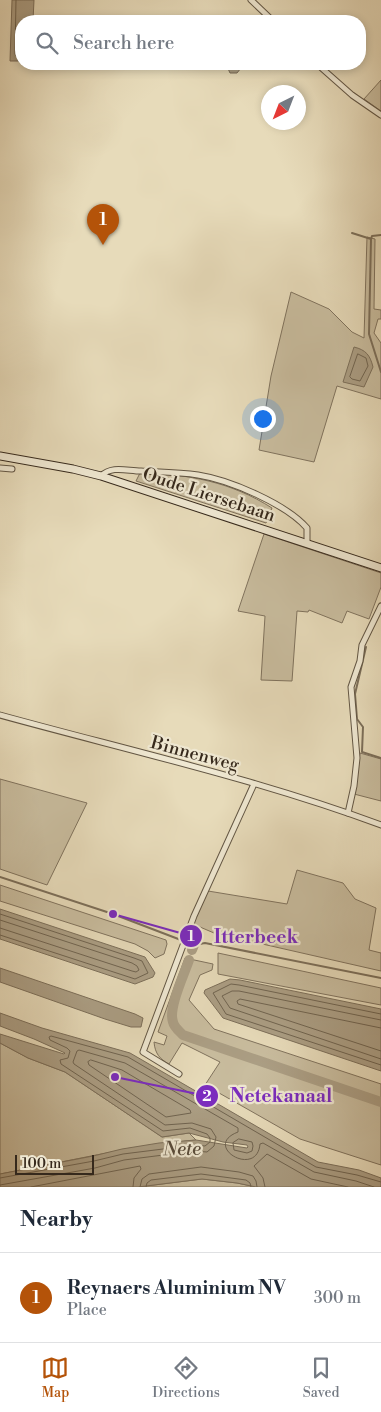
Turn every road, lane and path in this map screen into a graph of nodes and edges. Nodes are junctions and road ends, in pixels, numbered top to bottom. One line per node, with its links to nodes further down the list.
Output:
1 (251, 0): 2 (street)
2 (267, 15)
3 (324, 70): 4 (street)
4 (381, 115)
5 (0, 456): 8 (main road, Oude Liersebaan)
6 (0, 468): 7 (street)
7 (12, 469)
8 (101, 476): 9 (main road, Oude Liersebaan); 9 (street, Oude Liersebaan)
9 (307, 543): 10 (main road, Oude Liersebaan)
10 (381, 568)
11 (381, 606): 14 (street)
12 (0, 715): 13 (street, Binnenweg)
13 (254, 784): 14 (street, Binnenweg); 16 (street)
14 (348, 813): 15 (street, Binnenweg)
15 (381, 824)
16 (179, 1074)

